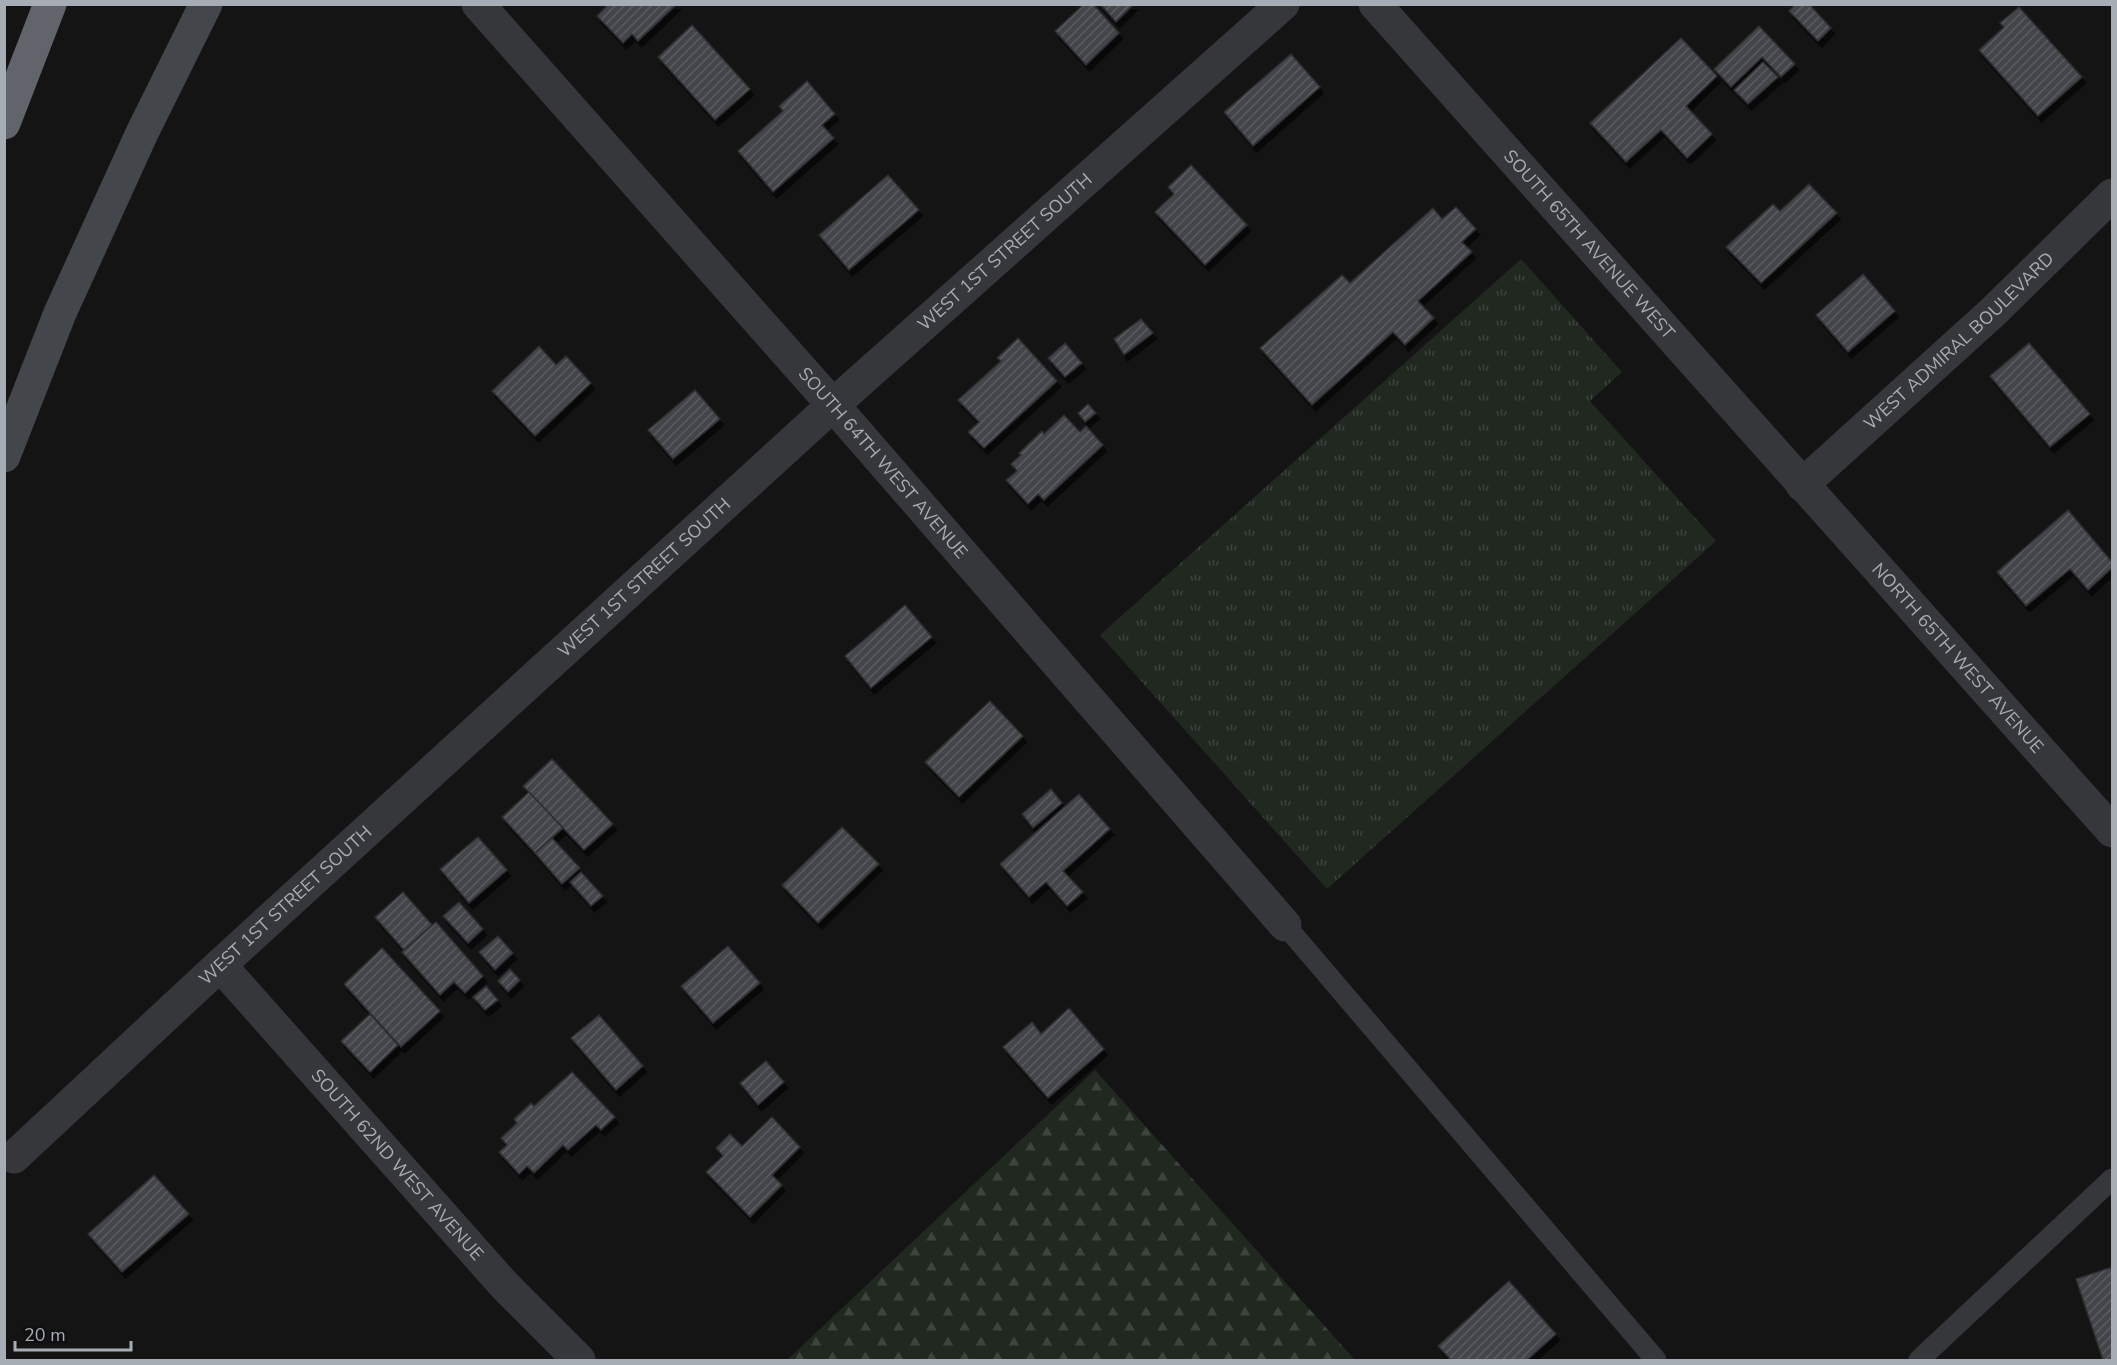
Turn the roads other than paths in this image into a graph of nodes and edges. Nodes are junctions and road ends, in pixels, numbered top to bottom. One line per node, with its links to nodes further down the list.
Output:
1 (50, 4): 6 (highway)
2 (206, 4): 9 (main road)
3 (478, 4): 8 (street, SOUTH 64TH WEST AVENUE)
4 (1283, 4): 8 (street, WEST 1ST STREET SOUTH)
5 (1375, 4): 10 (street, SOUTH 65TH AVENUE WEST)
6 (4, 123)
7 (2112, 195): 10 (street, WEST ADMIRAL BOULEVARD)
8 (833, 405): 12 (street, SOUTH 64TH WEST AVENUE); 13 (street, WEST 1ST STREET SOUTH)
9 (4, 456)
10 (1802, 485): 11 (street, NORTH 65TH WEST AVENUE)
11 (2112, 831)
12 (1286, 925): 17 (lane)
13 (220, 965): 14 (street, WEST 1ST STREET SOUTH); 16 (street, SOUTH 62ND WEST AVENUE)
14 (14, 1157)
15 (2112, 1179): 18 (lane)
16 (579, 1360)
17 (1656, 1360)
18 (1919, 1360)

